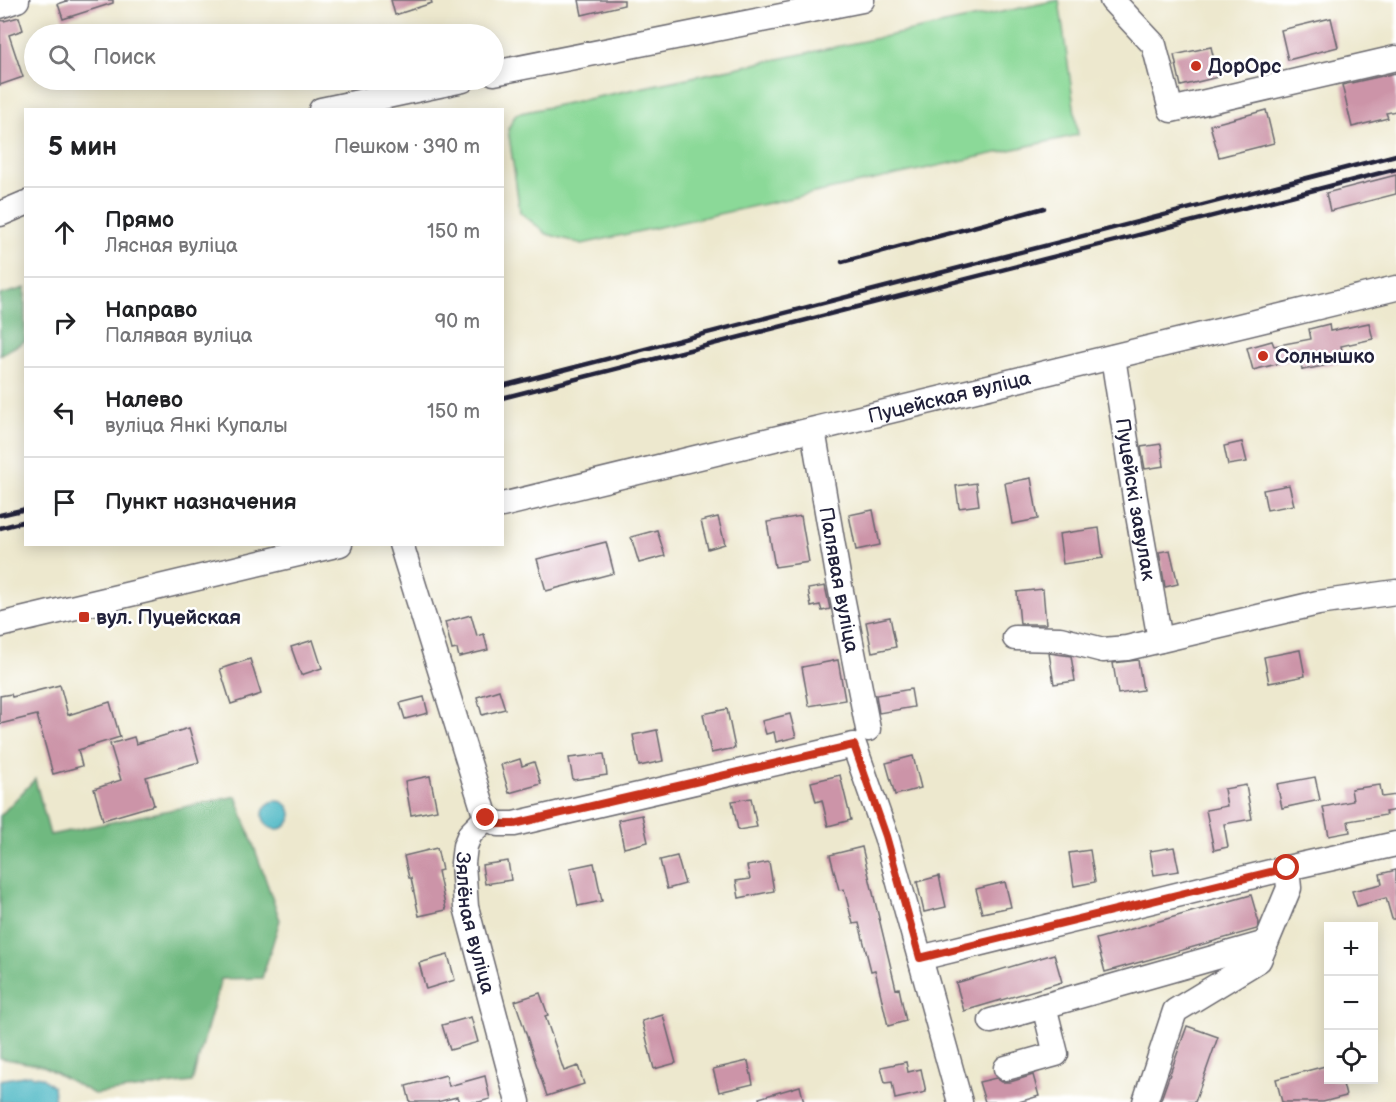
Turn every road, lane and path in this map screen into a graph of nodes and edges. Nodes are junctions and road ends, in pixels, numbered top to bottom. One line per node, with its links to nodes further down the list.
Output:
1 (16, 0): 4 (street)
2 (862, 0): 6 (street)
3 (1112, 0): 5 (street)
4 (0, 6)
5 (1396, 58)
6 (504, 71)
7 (416, 90): 8 (street)
8 (330, 108)
9 (24, 205): 10 (street)
10 (0, 214)
11 (1396, 288): 12 (street, Пуцейская вуліца)
12 (1113, 357): 13 (street, Пуцейская вуліца); 20 (street, Пуцейскі завулак)
13 (813, 430): 14 (street, Пуцейская вуліца); 21 (street, Палявая вуліца)
14 (504, 505)
15 (332, 546): 18 (street)
16 (402, 546): 22 (street)
17 (1396, 592): 20 (street)
18 (0, 625)
19 (1015, 638): 20 (street)
20 (1160, 640)
21 (861, 737): 22 (street); 26 (street, Палявая вуліца)
22 (486, 818): 30 (street, Зялёная вуліца)
23 (1396, 844): 24 (street)
24 (1287, 868): 25 (street); 26 (street)
25 (1266, 943): 27 (street); 32 (street)
26 (920, 958): 31 (street, Палявая вуліца)
27 (1044, 1006): 28 (street); 29 (street)
28 (991, 1020)
29 (1006, 1068)
30 (518, 1102)
31 (960, 1102)
32 (1145, 1102)

